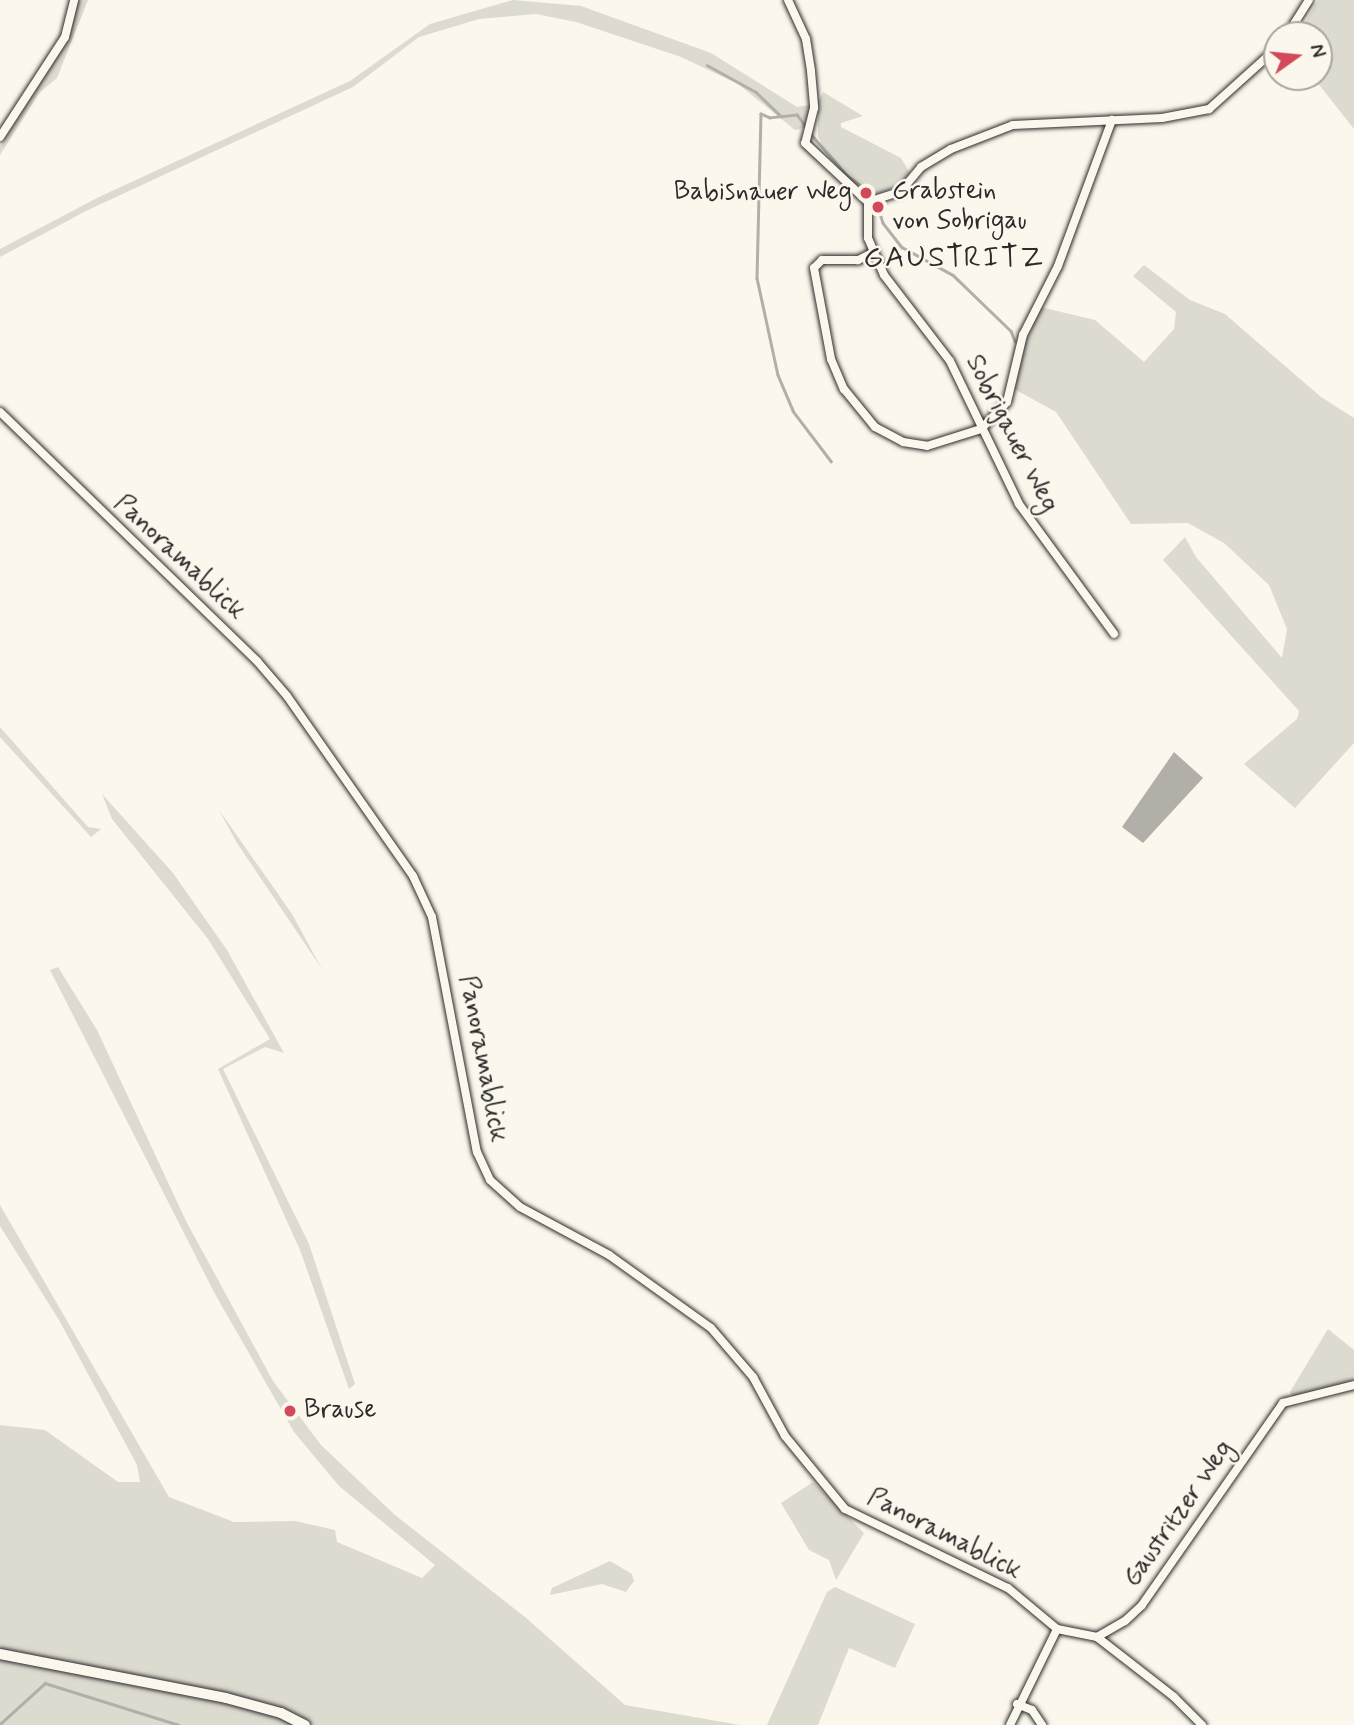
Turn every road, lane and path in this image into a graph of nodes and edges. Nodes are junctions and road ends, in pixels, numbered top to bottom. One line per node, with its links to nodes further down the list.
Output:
1 (74, 0): 7 (street)
2 (788, 0): 8 (street)
3 (1309, 0): 4 (street)
4 (1296, 21)
5 (1263, 61): 6 (street)
6 (1112, 120): 8 (street); 11 (street)
7 (0, 137)
8 (874, 201): 9 (street)
9 (873, 253): 11 (street, Sobrigauer Weg); 11 (street)
10 (0, 412): 14 (street, Panoramablick)
11 (981, 429): 12 (street, Sobrigauer Weg)
12 (1114, 634)
13 (1354, 1385): 15 (street, Gaustritzer Weg)
14 (1057, 1629): 15 (street); 17 (street)
15 (1097, 1637): 21 (street)
16 (0, 1654): 18 (main road)
17 (1017, 1704): 19 (street); 20 (street)
18 (305, 1725)
19 (1010, 1725)
20 (1042, 1725)
21 (1202, 1725)

